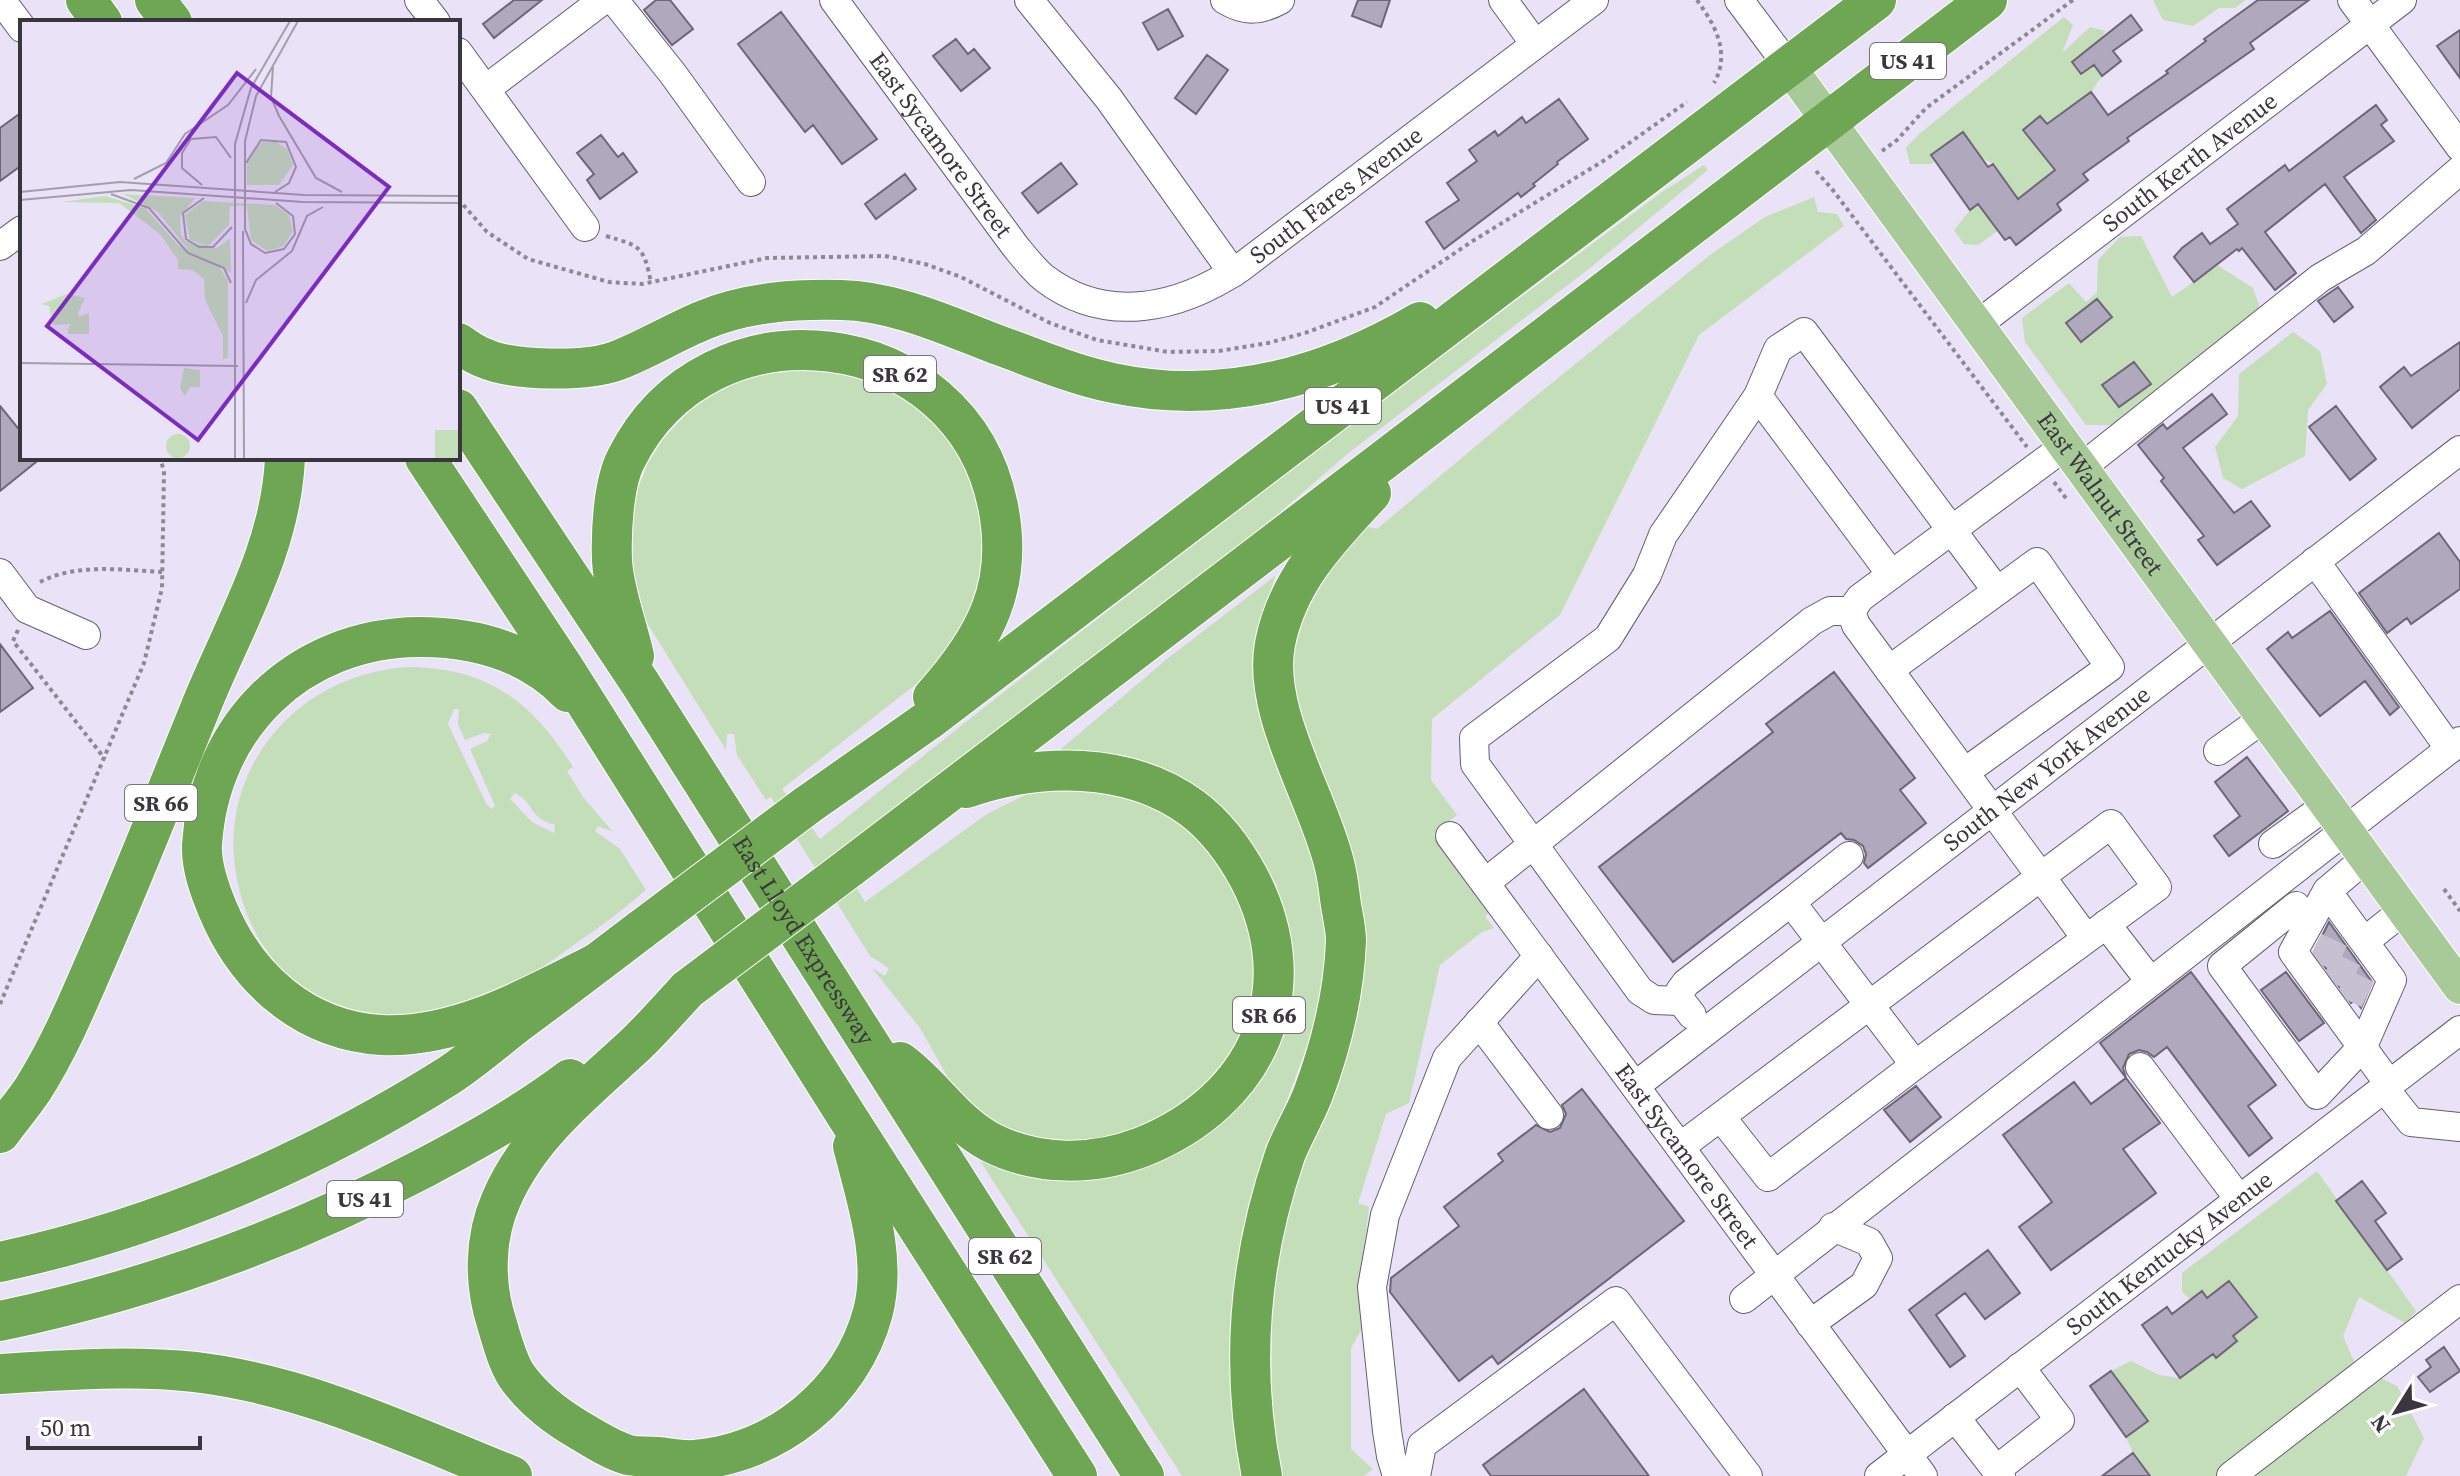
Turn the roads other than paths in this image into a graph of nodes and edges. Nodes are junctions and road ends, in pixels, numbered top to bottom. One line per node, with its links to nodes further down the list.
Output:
1 (1, 0): 22 (street)
2 (86, 0): 18 (highway)
3 (155, 0): 19 (highway)
4 (419, 0): 20 (street)
5 (603, 0): 26 (street)
6 (614, 0): 30 (street)
7 (834, 0): 36 (street, East Sycamore Street)
8 (1029, 0): 35 (street)
9 (1225, 0): 10 (street)
10 (1280, 0)
11 (1503, 0): 23 (street)
12 (1594, 0): 23 (street, South Fares Avenue)
13 (1739, 0): 25 (street, East Walnut Street)
14 (1876, 0): 25 (highway, US 41)
15 (1987, 0): 27 (highway, US 41)
16 (2352, 0): 21 (street)
17 (2402, 0): 21 (street, South Kerth Avenue)
18 (101, 20)
19 (170, 20)
20 (434, 20)
21 (2371, 24): 28 (street); 37 (street, South Kerth Avenue)
22 (20, 25)
23 (1535, 44): 35 (street, South Fares Avenue)
24 (460, 55): 26 (street)
25 (1789, 67): 27 (main road, East Walnut Street); 31 (highway, US 41)
26 (486, 89): 32 (street)
27 (1828, 121): 37 (main road, East Walnut Street); 40 (highway, US 41 / US 41)
28 (2460, 147)
29 (2460, 170): 43 (street)
30 (751, 182)
31 (1616, 198): 38 (highway); 61 (highway, US 41)
32 (585, 227)
33 (20, 231): 34 (street)
34 (0, 246)
35 (1233, 273): 36 (street, South Fares Avenue)
36 (1052, 282)
37 (1977, 325): 43 (main road, East Walnut Street)
38 (460, 344)
39 (1758, 396): 46 (street); 49 (street); 67 (street)
40 (1466, 397): 62 (highway, US 41 / US 41); 117 (highway)
41 (460, 412): 55 (highway, East Lloyd Expressway)
42 (2460, 450): 47 (street, South New York Avenue)
43 (2073, 457): 46 (street); 53 (main road, East Walnut Street)
44 (285, 460): 99 (highway, SR 66)
45 (426, 460): 57 (highway)
46 (1952, 529): 49 (street); 50 (street)
47 (2315, 561): 53 (street, South New York Avenue); 58 (street)
48 (0, 573): 52 (street)
49 (1891, 574): 51 (street)
50 (1997, 591): 54 (street); 60 (street)
51 (1851, 611): 54 (street); 67 (street)
52 (86, 635)
53 (2209, 642): 56 (main road, East Walnut Street); 63 (street, South New York Avenue)
54 (1889, 670): 60 (street)
55 (640, 683): 61 (highway, SR 62); 89 (highway, East Lloyd Expressway / SR 62)
56 (2264, 718): 59 (street); 64 (main road, East Walnut Street)
57 (597, 721): 80 (highway); 95 (highway)
58 (2455, 745): 64 (street)
59 (2218, 751)
60 (1965, 772): 63 (street)
61 (806, 806): 80 (highway, US 41, bridge)
62 (927, 808): 83 (highway, US 41 / US 41, bridge); 89 (highway, SR 66)
63 (1993, 811): 70 (street); 77 (street, South New York Avenue)
64 (2336, 817): 66 (street); 69 (main road, East Walnut Street); 81 (street)
65 (1450, 836): 71 (street, East Sycamore Street)
66 (2273, 844)
67 (1533, 845): 71 (street); 84 (street)
68 (1849, 856): 73 (street)
69 (2366, 858): 72 (street); 74 (main road, East Walnut Street)
70 (2041, 877): 76 (street); 76 (street); 85 (street)
71 (1485, 883): 79 (street, East Sycamore Street)
72 (2327, 891): 75 (street); 78 (street)
73 (1791, 902): 77 (street); 84 (street)
74 (2404, 910): 78 (street); 82 (main road, East Walnut Street)
75 (2309, 923): 90 (street); 90 (street)
76 (2096, 931): 81 (street); 91 (street)
77 (1820, 943): 85 (street); 88 (street, South New York Avenue)
78 (2356, 944): 90 (street)
79 (1539, 956): 86 (street); 93 (street, East Sycamore Street)
80 (597, 963): 103 (highway, US 41)
81 (2150, 981): 102 (street)
82 (2460, 987)
83 (688, 989): 95 (highway); 107 (highway, US 41)
84 (1681, 1001): 88 (street)
85 (1869, 1006): 91 (street); 97 (street)
86 (1479, 1022): 96 (street); 118 (street)
87 (2460, 1030): 94 (street, South Kentucky Avenue)
88 (1705, 1032): 93 (street, South New York Avenue)
89 (865, 1036): 116 (highway, East Lloyd Expressway / SR 62)
90 (2363, 1046): 94 (street)
91 (1915, 1065): 97 (street)
92 (2140, 1067): 101 (street)
93 (1635, 1086): 100 (street, East Sycamore Street)
94 (2387, 1086): 98 (street); 101 (street, South Kentucky Avenue)
95 (846, 1115): 115 (highway)
96 (1549, 1115)
97 (1721, 1117): 100 (street)
98 (2460, 1127)
99 (0, 1133)
100 (1680, 1147): 104 (street, East Sycamore Street)
101 (2239, 1199): 109 (street, South Kentucky Avenue)
102 (1833, 1227): 104 (street); 108 (street)
103 (0, 1262)
104 (1773, 1274): 105 (street); 108 (street, East Sycamore Street)
105 (1744, 1299)
106 (2460, 1299): 122 (street)
107 (0, 1321)
108 (1810, 1324): 112 (street, East Sycamore Street)
109 (2020, 1367): 111 (street, South Kentucky Avenue); 113 (street)
110 (0, 1374): 114 (highway)
111 (1955, 1417): 112 (street, South Kentucky Avenue); 113 (street)
112 (1915, 1465): 121 (street, South Kentucky Avenue)
113 (1998, 1473)
114 (512, 1476)
115 (1077, 1476)
116 (1144, 1476)
117 (1262, 1476)
118 (1397, 1476)
119 (1416, 1476): 120 (street)
120 (1748, 1476)
121 (1879, 1476)
122 (2231, 1476)

